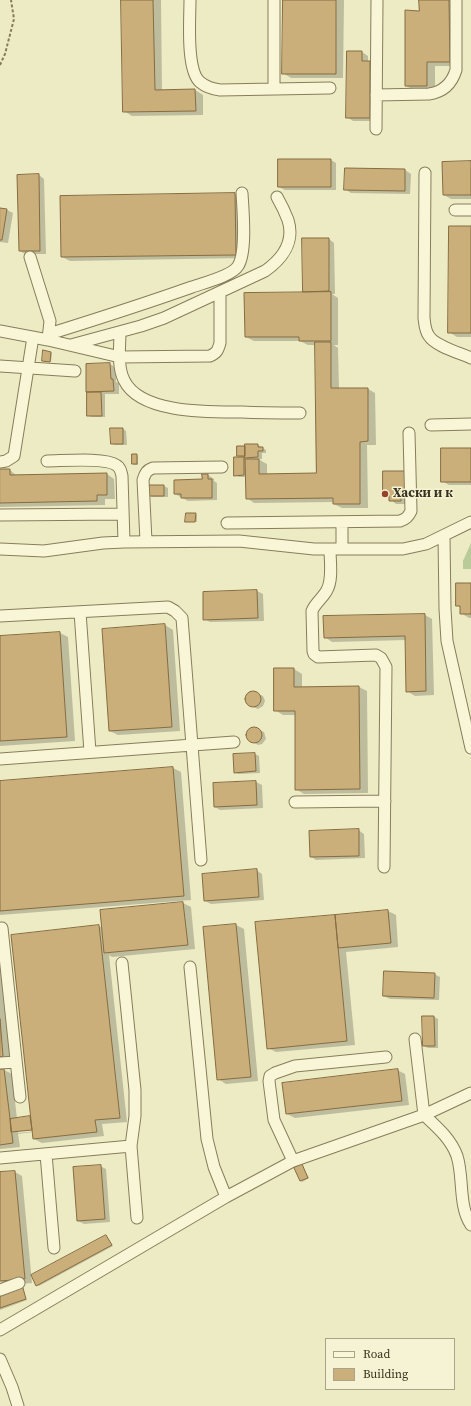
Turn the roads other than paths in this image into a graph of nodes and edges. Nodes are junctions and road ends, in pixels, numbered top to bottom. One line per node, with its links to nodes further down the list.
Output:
1 (190, 0): 6 (street)
2 (274, 0): 6 (street)
3 (377, 0): 7 (street)
4 (456, 0): 7 (street)
5 (330, 88): 6 (street)
6 (274, 89)
7 (376, 95): 8 (street)
8 (376, 129)
9 (425, 173): 22 (street)
10 (242, 193): 19 (street)
11 (277, 196): 15 (street)
12 (455, 210): 13 (street)
13 (471, 210)
14 (30, 257): 19 (street)
15 (220, 292): 17 (street); 21 (street)
16 (0, 331): 18 (street)
17 (120, 332): 20 (street); 21 (street)
18 (33, 337): 19 (street); 24 (street)
19 (49, 337): 20 (street)
20 (71, 345): 21 (street)
21 (120, 357): 26 (street)
22 (471, 358)
23 (0, 366): 24 (street)
24 (28, 368): 25 (street); 31 (street)
25 (76, 371)
26 (300, 413)
27 (471, 424): 28 (street)
28 (431, 425)
29 (409, 433): 35 (street)
30 (47, 461): 33 (street)
31 (0, 462)
32 (222, 467): 39 (street)
33 (123, 514): 34 (street); 40 (street)
34 (0, 515)
35 (342, 522): 37 (street); 43 (street)
36 (471, 522): 38 (street)
37 (227, 523)
38 (444, 536): 43 (street); 48 (street)
39 (146, 541): 40 (street); 42 (street)
40 (124, 542): 41 (street)
41 (0, 549)
42 (330, 549): 43 (street); 51 (street)
43 (342, 549)
44 (80, 612): 45 (street); 47 (street); 49 (street)
45 (0, 616)
46 (234, 742): 47 (street)
47 (192, 745): 49 (street); 53 (street)
48 (471, 748)
49 (90, 752): 50 (street)
50 (0, 759)
51 (385, 801): 52 (street); 54 (street)
52 (295, 802)
53 (200, 860)
54 (384, 867)
55 (2, 928): 60 (street)
56 (122, 963): 65 (street)
57 (190, 966): 69 (street)
58 (415, 1039): 64 (street)
59 (386, 1057): 68 (street)
60 (16, 1062): 61 (street); 63 (street)
61 (0, 1063)
62 (471, 1093): 64 (street)
63 (20, 1097)
64 (424, 1115): 68 (street); 71 (street)
65 (131, 1146): 66 (street); 70 (street)
66 (46, 1154): 67 (street); 72 (street)
67 (0, 1158)
68 (293, 1161): 69 (street)
69 (226, 1197): 75 (street)
70 (137, 1218)
71 (471, 1225)
72 (54, 1248)
73 (20, 1283): 74 (street)
74 (0, 1290)
75 (0, 1330)
76 (0, 1359): 77 (street)
77 (18, 1406)

